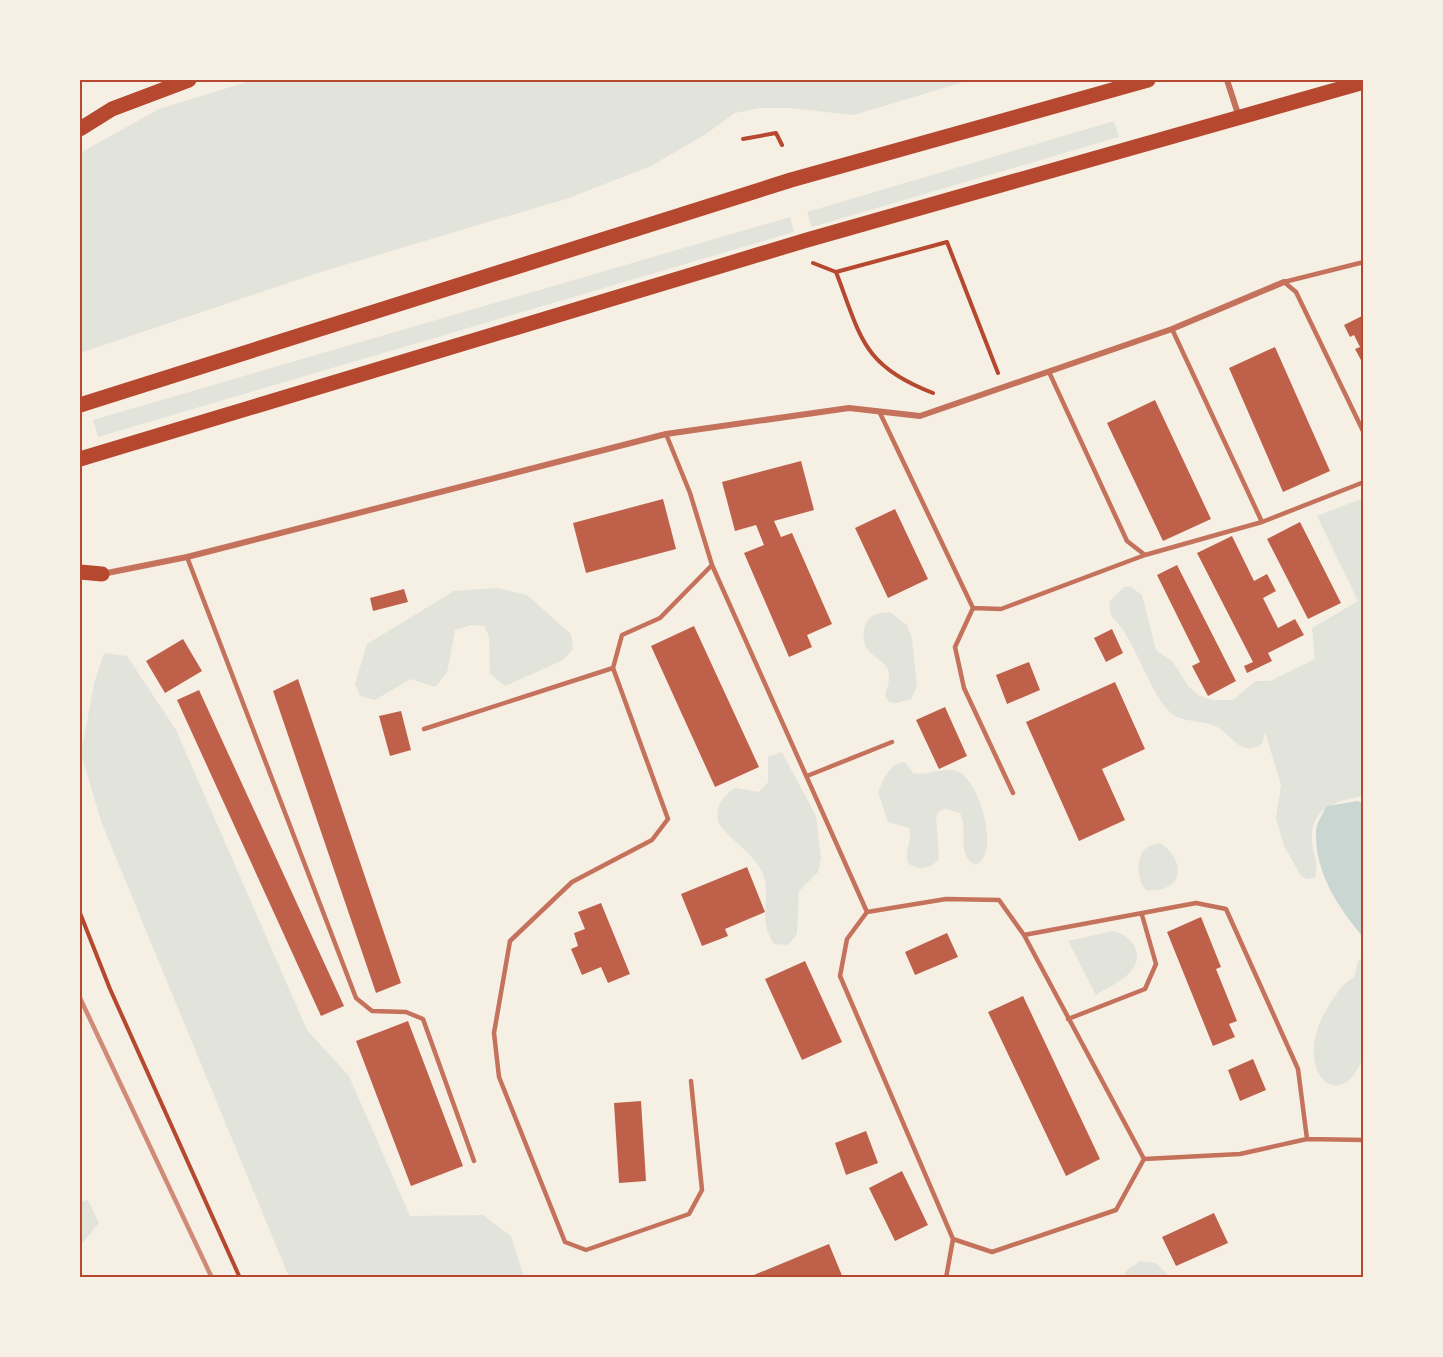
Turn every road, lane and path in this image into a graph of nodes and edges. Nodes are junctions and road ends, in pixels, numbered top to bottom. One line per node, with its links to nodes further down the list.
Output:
1 (189, 80): 6 (main road)
2 (1148, 80): 17 (main road)
3 (1227, 80): 5 (street)
4 (1364, 82): 5 (main road)
5 (1240, 117): 21 (main road)
6 (80, 129)
7 (743, 139): 8 (path)
8 (782, 145)
9 (1364, 262): 12 (lane)
10 (813, 263): 11 (path)
11 (836, 272): 15 (path); 16 (path)
12 (1284, 282): 13 (street); 19 (lane)
13 (1172, 329): 14 (street); 23 (lane)
14 (1048, 372): 15 (street); 24 (lane)
15 (1004, 387): 16 (street)
16 (958, 403): 18 (street)
17 (80, 405)
18 (880, 413): 20 (street); 29 (lane)
19 (1364, 433)
20 (666, 434): 25 (street); 26 (lane)
21 (81, 459)
22 (1364, 482): 23 (lane)
23 (1262, 522): 24 (lane)
24 (1145, 555): 29 (lane)
25 (187, 558): 28 (street); 44 (lane)
26 (712, 565): 30 (lane); 33 (lane)
27 (80, 572): 28 (main road)
28 (102, 574)
29 (973, 608): 34 (lane)
30 (613, 668): 31 (lane); 40 (lane)
31 (424, 729)
32 (892, 742): 33 (lane)
33 (807, 776): 35 (lane)
34 (1013, 794)
35 (867, 912): 38 (lane); 45 (lane)
36 (80, 913): 46 (path)
37 (1142, 915): 38 (lane); 39 (lane); 41 (lane)
38 (1024, 935): 39 (lane)
39 (1068, 1019): 43 (lane)
40 (691, 1081)
41 (1307, 1139): 42 (lane); 43 (lane)
42 (1364, 1140)
43 (1144, 1159): 45 (lane)
44 (474, 1161)
45 (953, 1239): 47 (lane)
46 (240, 1278)
47 (945, 1278)

